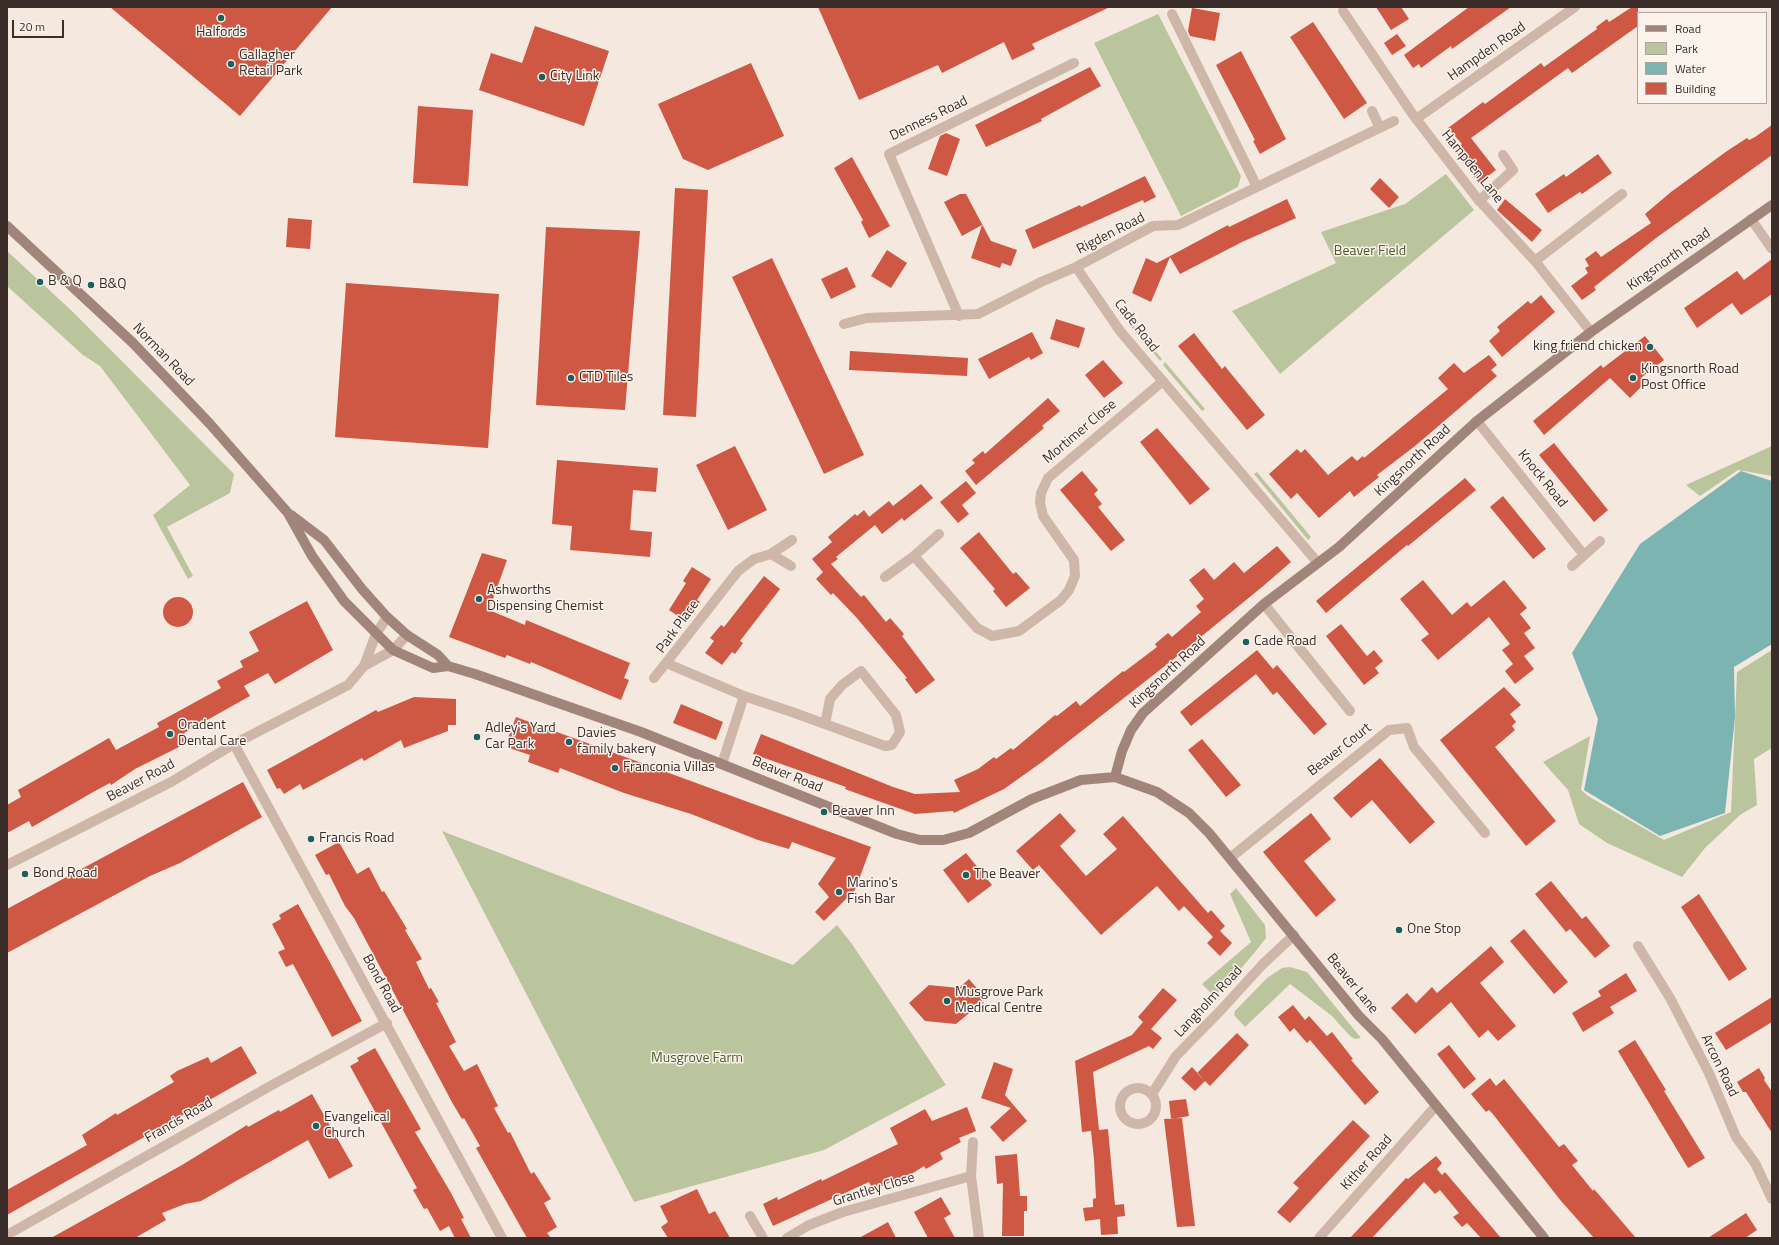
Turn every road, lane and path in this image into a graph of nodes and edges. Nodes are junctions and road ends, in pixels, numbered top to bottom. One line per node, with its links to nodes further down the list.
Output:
1 (1575, 7): 6 (street, Hampden Road)
2 (1343, 11): 6 (street, Hampden Lane)
3 (1172, 14): 10 (street)
4 (1074, 63): 19 (street, Denness Road)
5 (1372, 111): 8 (street)
6 (1416, 119): 12 (street, Hampden Lane)
7 (1394, 120): 8 (street, Rigden Road)
8 (1380, 128): 10 (street, Rigden Road)
9 (1504, 155): 12 (street)
10 (1257, 187): 18 (street, Rigden Road)
11 (1622, 194): 17 (street)
12 (1479, 200): 17 (street, Hampden Lane)
13 (1772, 205): 14 (main road, Kingsnorth Road)
14 (1751, 219): 16 (street); 21 (main road, Kingsnorth Road)
15 (7, 226): 24 (main road, Norman Road)
16 (1772, 249)
17 (1535, 261): 21 (street, Hampden Lane)
18 (1076, 267): 19 (street, Rigden Road); 22 (street, Cade Road)
19 (958, 316): 20 (street, Rigden Road)
20 (844, 324)
21 (1591, 332): 23 (main road, Kingsnorth Road)
22 (1163, 381): 30 (street, Mortimer Close); 31 (street, Cade Road)
23 (1477, 421): 29 (street, Knock Road); 31 (main road, Kingsnorth Road)
24 (288, 513): 36 (main road, Norman Road); 37 (main road, Norman Road)
25 (939, 534): 30 (street)
26 (792, 540): 28 (street, Park Place)
27 (1600, 540): 29 (street)
28 (771, 554): 32 (street); 40 (street, Park Place)
29 (1584, 555): 33 (street)
30 (914, 556): 34 (street)
31 (1318, 563): 35 (main road, Kingsnorth Road)
32 (791, 566)
33 (1572, 566)
34 (885, 577)
35 (1264, 604): 45 (street); 49 (main road, Kingsnorth Road)
36 (387, 618): 37 (street); 38 (main road, Beaver Road)
37 (376, 634): 39 (main road, Beaver Road); 41 (street, Beaver Road)
38 (407, 635): 39 (street); 42 (main road, Beaver Road)
39 (393, 650): 41 (street, Beaver Road); 42 (main road, Beaver Road)
40 (666, 663): 43 (street); 44 (street, Park Place)
41 (364, 666): 47 (street, Beaver Road)
42 (448, 666): 48 (main road, Beaver Road)
43 (654, 678)
44 (744, 696): 46 (street, Park Place); 48 (street)
45 (1350, 711)
46 (825, 724): 46 (street, Park Place)
47 (234, 744): 52 (street, Beaver Road); 55 (street, Bond Road)
48 (722, 764): 49 (main road, Beaver Road)
49 (1115, 777): 51 (main road, Beaver Lane)
50 (1486, 833): 51 (street, Beaver Court)
51 (1230, 858): 53 (main road, Beaver Lane)
52 (7, 865)
53 (1294, 935): 56 (street, Langholm Road); 57 (main road, Beaver Lane)
54 (1638, 946): 60 (street, Arcon Road)
55 (387, 1023): 62 (street, Francis Road); 63 (street, Bond Road)
56 (1152, 1094)
57 (1436, 1107): 67 (street, Kither Road); 68 (main road, Beaver Lane)
58 (973, 1142): 59 (street)
59 (971, 1176): 65 (street, Grantley Close); 66 (street)
60 (1772, 1199)
61 (750, 1216): 64 (street)
62 (7, 1235)
63 (502, 1238)
64 (763, 1238)
65 (787, 1238)
66 (979, 1238)
67 (1319, 1238)
68 (1544, 1238)

